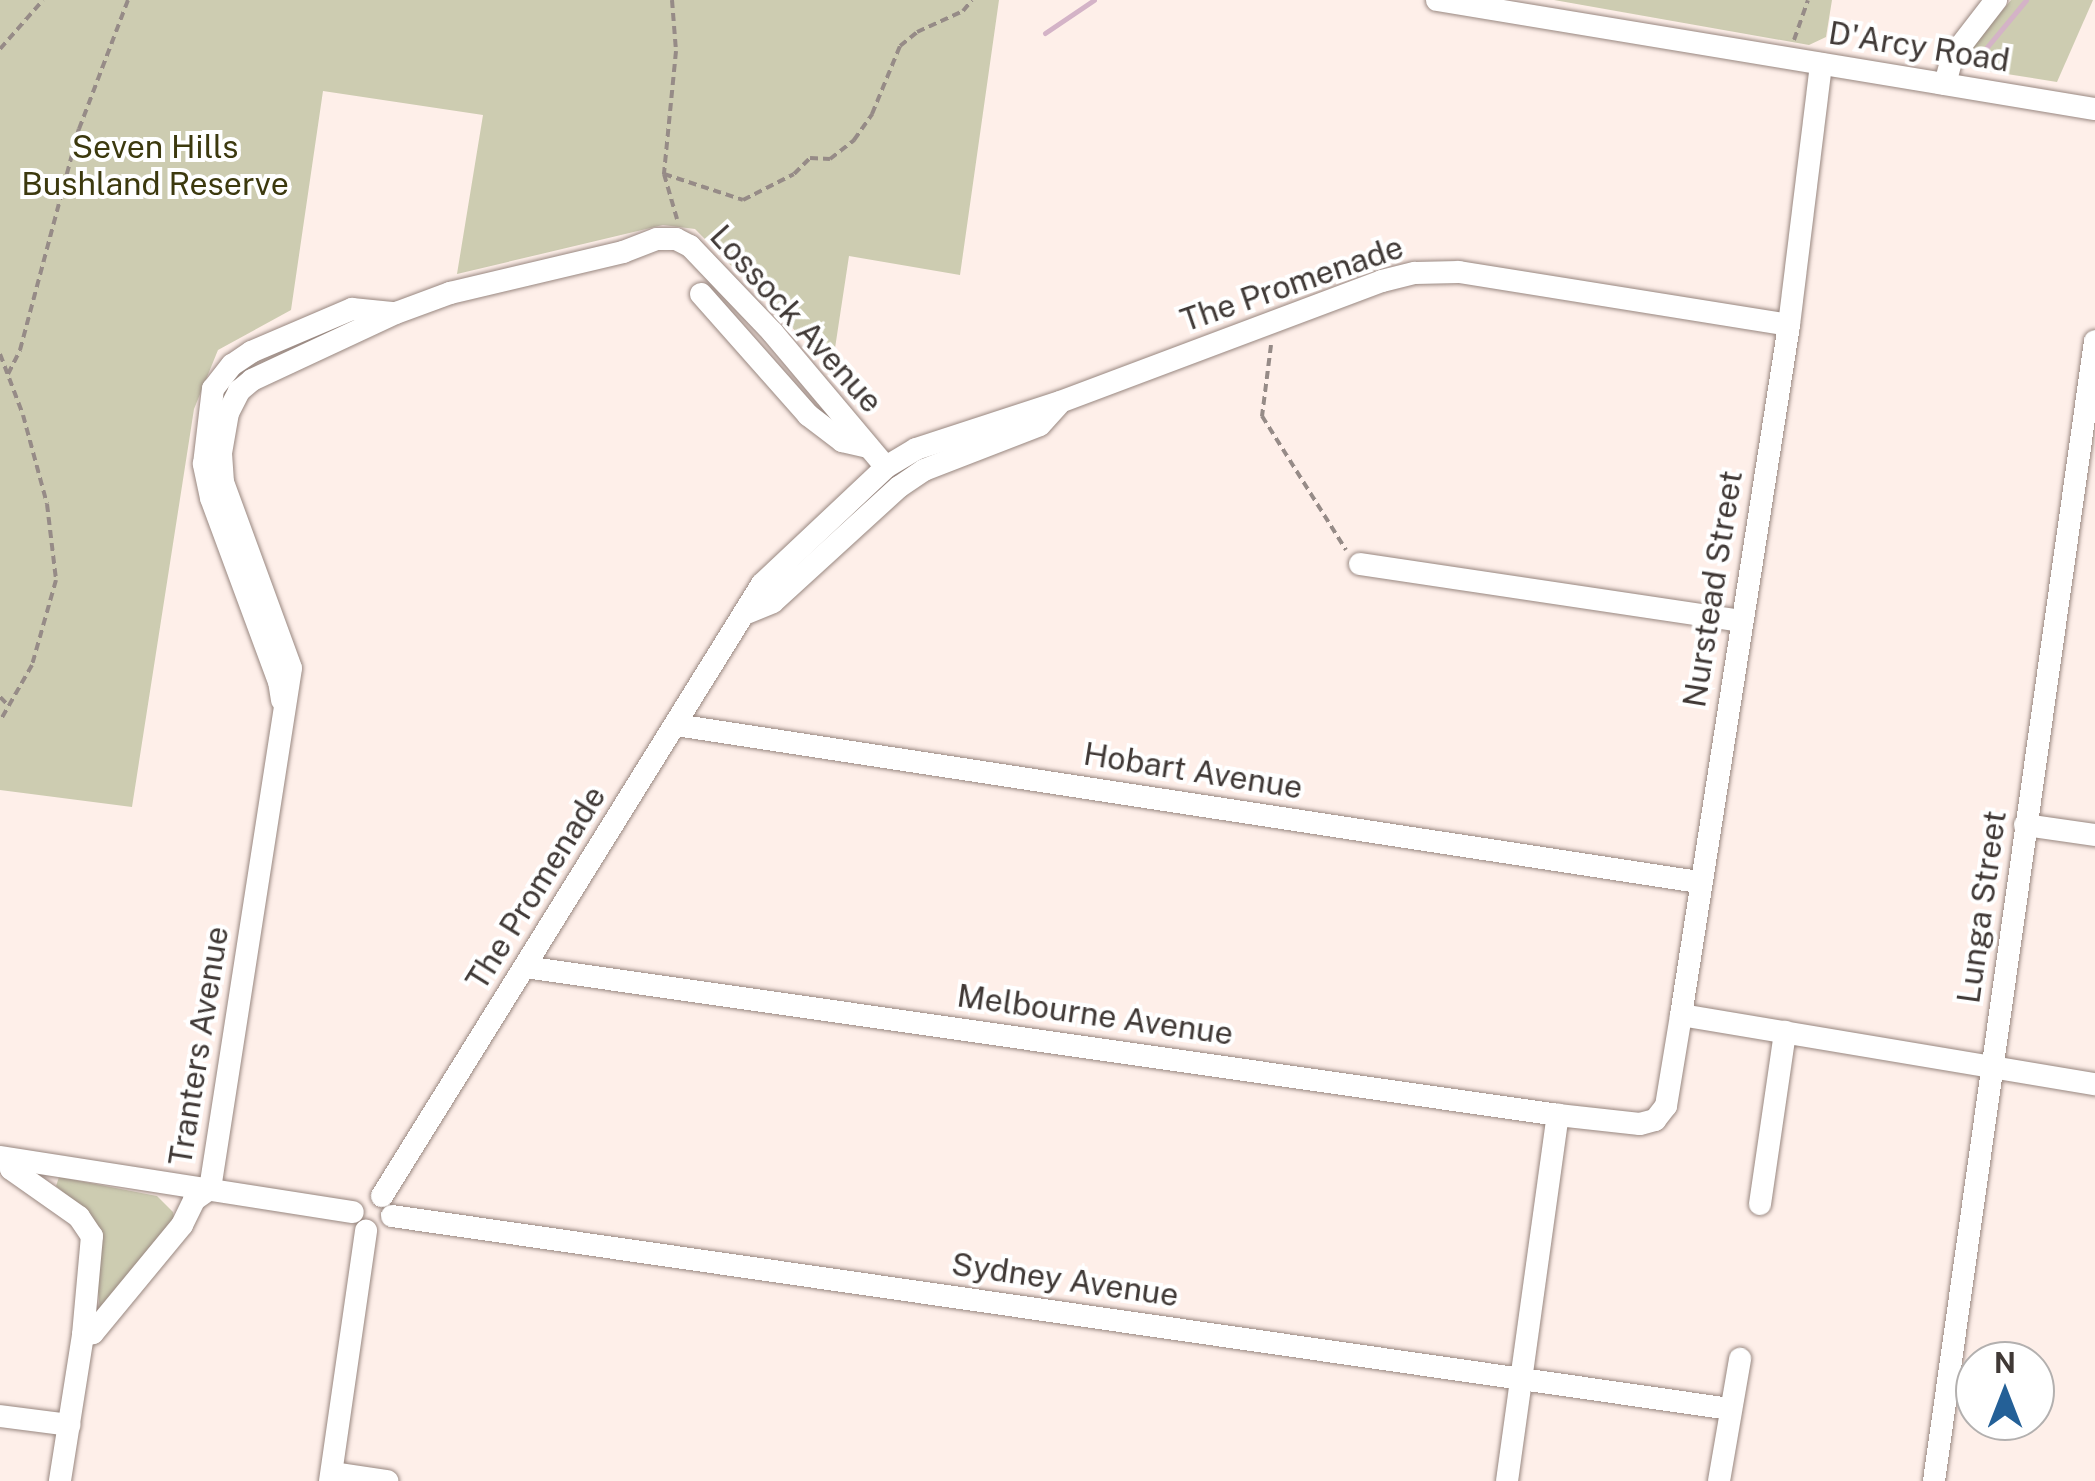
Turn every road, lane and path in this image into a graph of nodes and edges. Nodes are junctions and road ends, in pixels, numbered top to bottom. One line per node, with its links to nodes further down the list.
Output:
1 (42, 0): 8 (path)
2 (128, 0): 20 (path)
3 (672, 0): 13 (path, Lossock Avenue)
4 (972, 0): 13 (path)
5 (1436, 0): 9 (street, D'Arcy Road)
6 (1996, 0): 11 (street)
7 (1807, 1): 9 (path)
8 (0, 49)
9 (1788, 59): 10 (street, D'Arcy Road)
10 (1821, 64): 11 (street, D'Arcy Road); 17 (street, Nurstead Street)
11 (1945, 84): 12 (street, D'Arcy Road)
12 (2095, 108)
13 (664, 174): 14 (path, Lossock Avenue)
14 (676, 239): 22 (street, Lossock Avenue); 42 (street, Tranters Avenue)
15 (700, 294): 22 (street, Lossock Avenue)
16 (1264, 324): 17 (street, The Promenade); 21 (street, The Promenade); 24 (path)
17 (1789, 325): 26 (street, Nurstead Street)
18 (2095, 342): 31 (street, Lunga Street)
19 (0, 354): 20 (path)
20 (8, 374): 28 (path)
21 (1060, 402): 23 (street, The Promenade); 25 (street, The Promenade)
22 (868, 447): 23 (street, Lossock Avenue)
23 (886, 468): 25 (street, The Promenade)
24 (1360, 564): 26 (street)
25 (744, 614): 30 (street, The Promenade)
26 (1740, 621): 33 (street, Nurstead Street)
27 (0, 697): 28 (path)
28 (8, 704): 29 (path)
29 (0, 722)
30 (676, 725): 33 (street, Hobart Avenue); 34 (street, The Promenade)
31 (2025, 825): 32 (street); 37 (street, Lunga Street)
32 (2095, 836)
33 (1700, 882): 35 (street, Nurstead Street)
34 (525, 967): 39 (street, Melbourne Avenue); 44 (street, The Promenade)
35 (1680, 1016): 36 (street); 40 (street, Nurstead Street)
36 (1784, 1032): 37 (street); 43 (street)
37 (1994, 1067): 38 (street); 57 (street, Lunga Street)
38 (2095, 1084)
39 (1558, 1114): 40 (street, Melbourne Avenue); 48 (street)
40 (1656, 1120)
41 (5, 1158): 42 (street); 46 (street)
42 (210, 1189): 45 (street); 46 (street, Tranters Avenue)
43 (1760, 1204)
44 (387, 1206): 45 (street); 45 (street); 48 (street, Sydney Avenue)
45 (360, 1221): 52 (street)
46 (83, 1334): 51 (street)
47 (1740, 1359): 49 (street)
48 (1522, 1378): 49 (street, Sydney Avenue); 55 (street)
49 (1729, 1409): 56 (street)
50 (0, 1416): 51 (street)
51 (69, 1425): 53 (street)
52 (331, 1477): 54 (street)
53 (60, 1481)
54 (387, 1481)
55 (1506, 1481)
56 (1719, 1481)
57 (1934, 1481)

